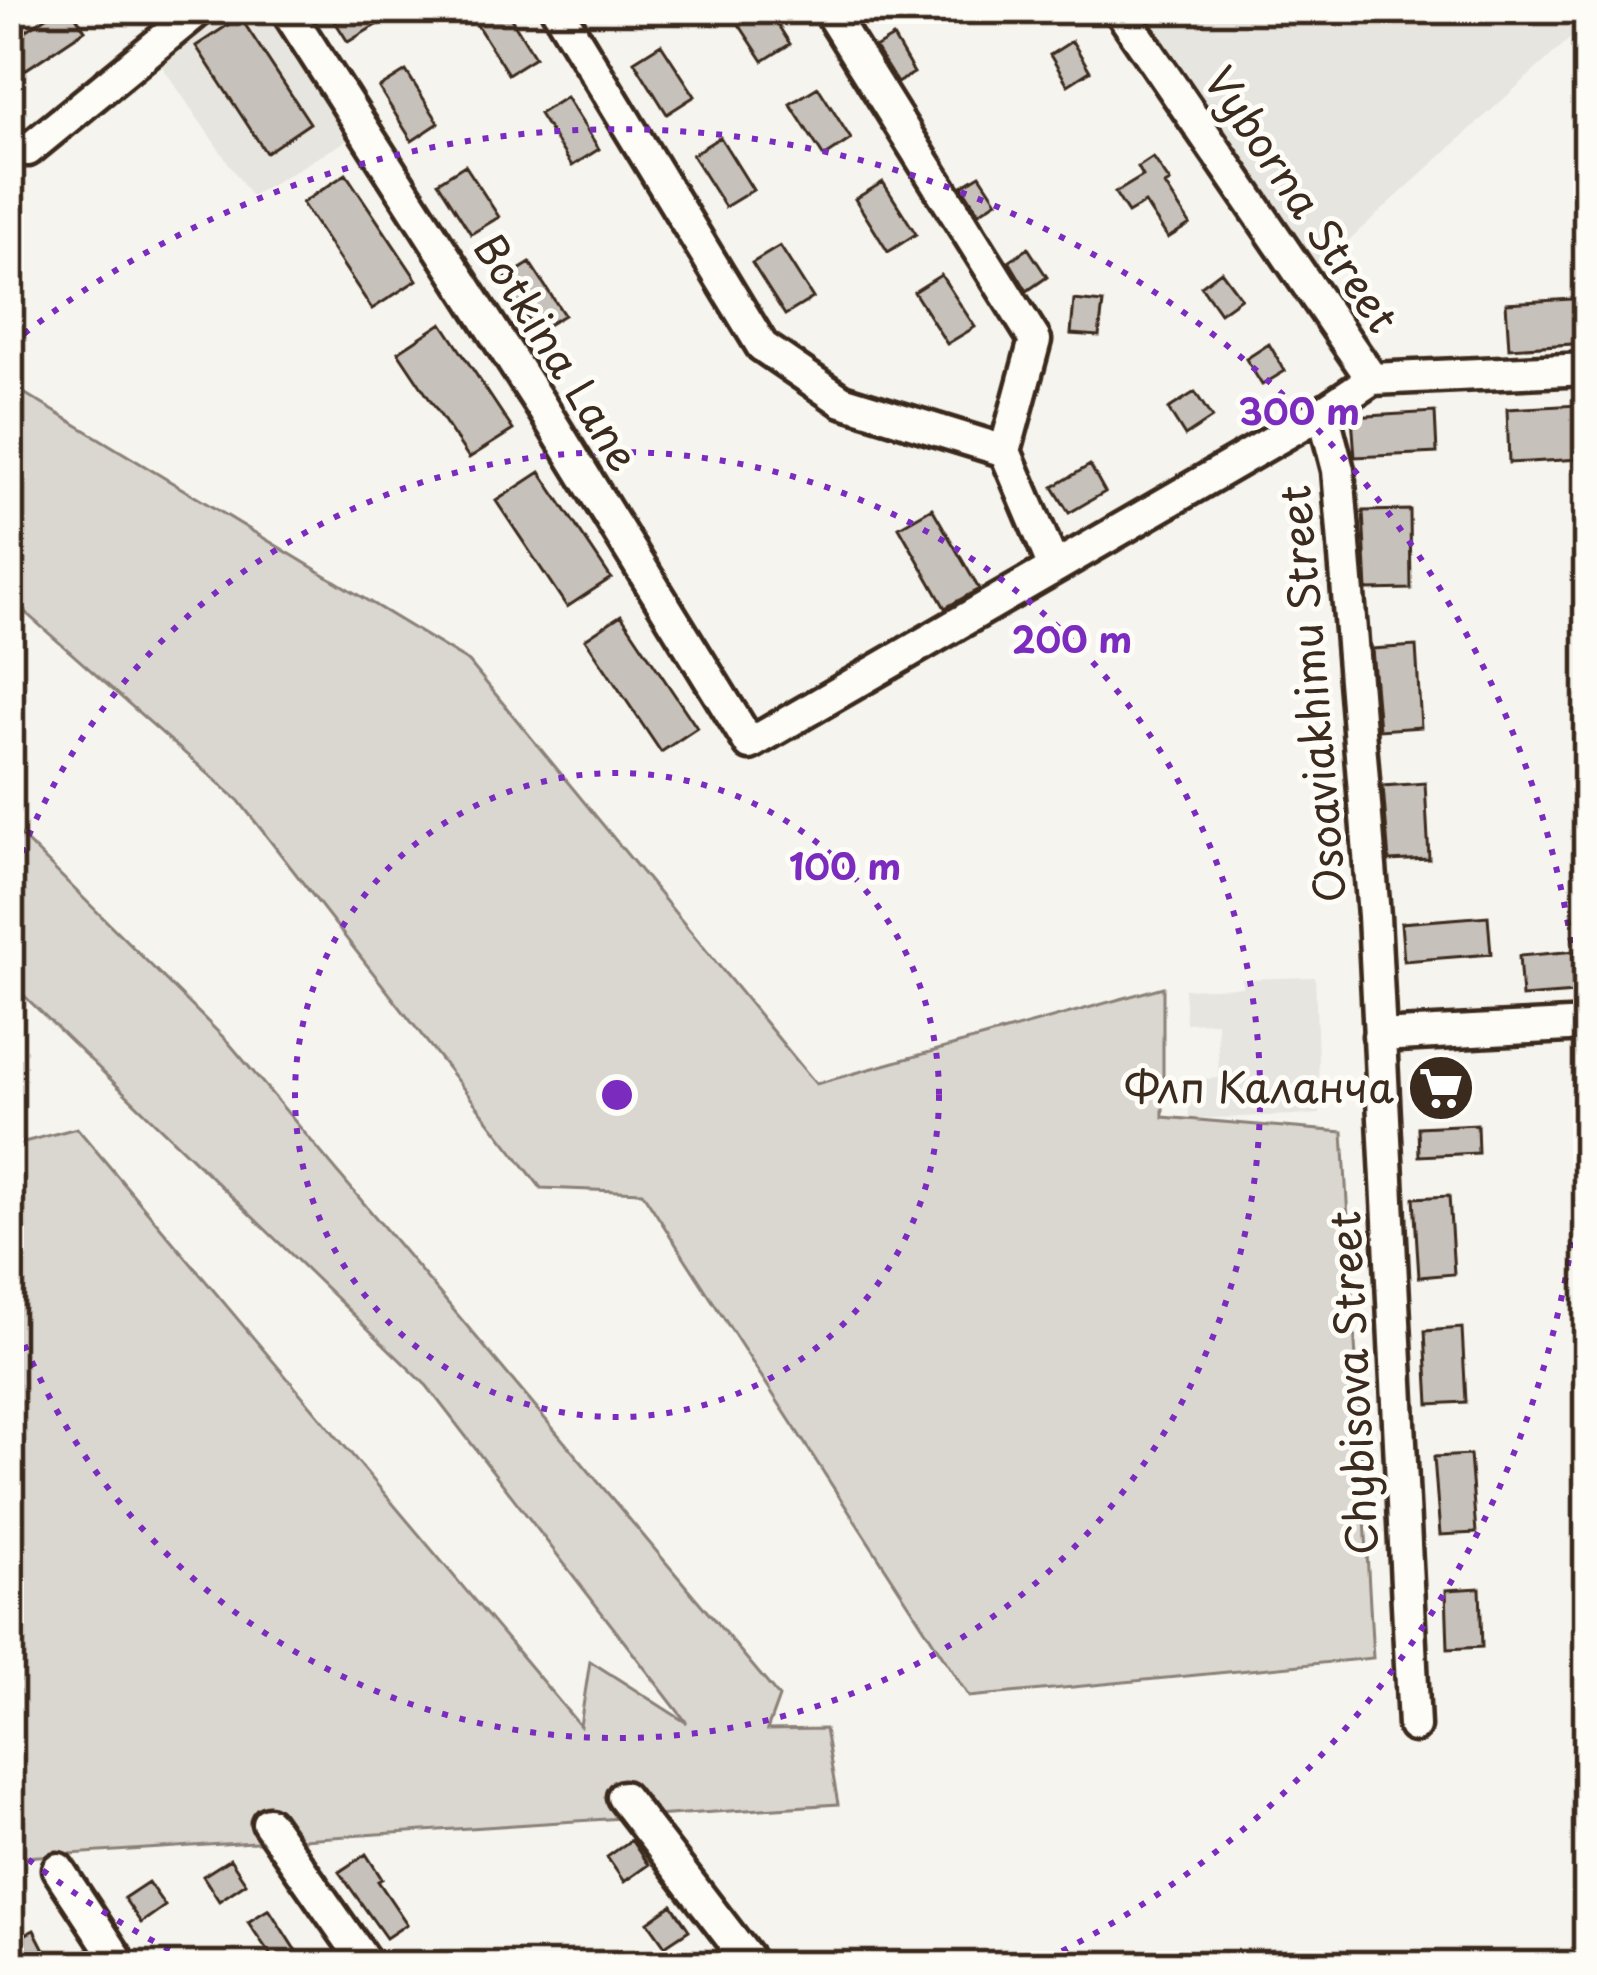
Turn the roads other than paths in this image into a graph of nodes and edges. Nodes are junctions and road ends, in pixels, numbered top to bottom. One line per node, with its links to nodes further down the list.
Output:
1 (200, 9): 6 (street)
2 (286, 9): 11 (street, Botkina Lane)
3 (556, 9): 10 (street)
4 (828, 9): 10 (street)
5 (1119, 9): 8 (street, Vyborna Street)
6 (28, 150)
7 (1588, 369): 8 (street)
8 (1372, 379): 9 (street)
9 (1323, 412): 11 (street); 13 (street, Osoaviakhimu Street)
10 (1005, 451): 11 (street)
11 (1054, 567)
12 (1588, 1025): 13 (street)
13 (1379, 1036): 14 (street, Chybisova Street)
14 (1414, 1726)
15 (623, 1797): 20 (street)
16 (268, 1822): 19 (street)
17 (58, 1869): 18 (street)
18 (122, 1966)
19 (368, 1966)
20 (753, 1966)

